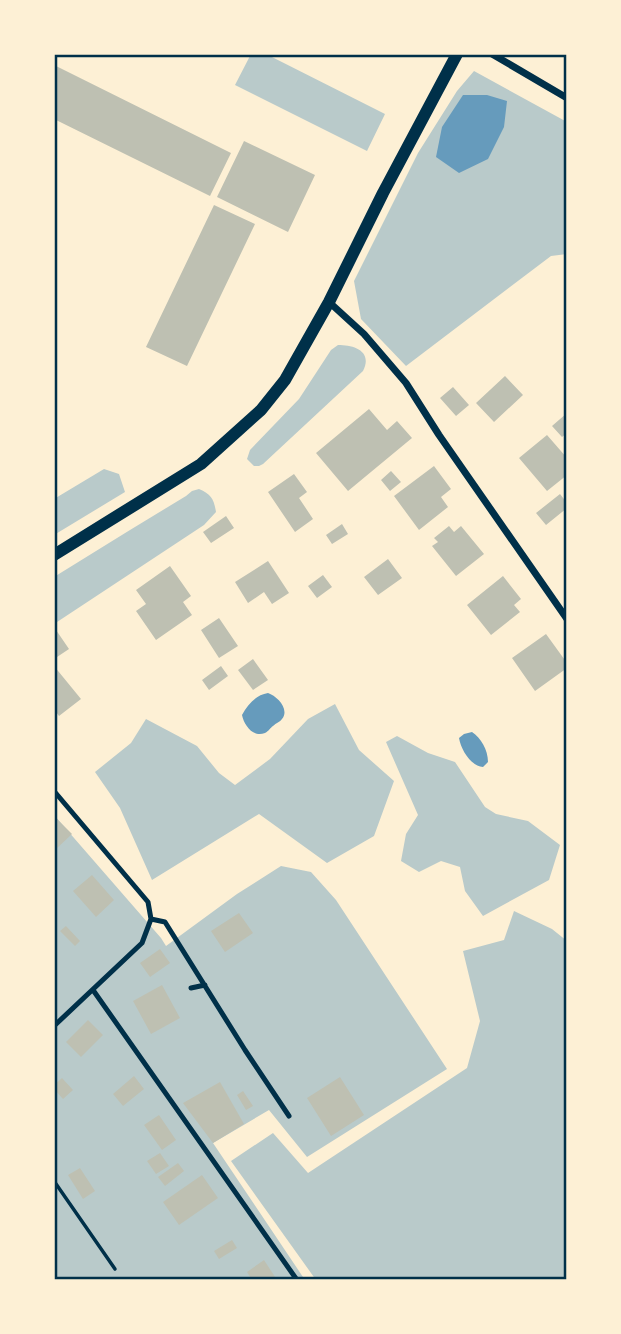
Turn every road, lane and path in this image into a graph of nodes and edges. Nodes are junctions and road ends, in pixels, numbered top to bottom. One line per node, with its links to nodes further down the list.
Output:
1 (457, 54): 4 (street)
2 (492, 54): 3 (street)
3 (567, 99)
4 (329, 302): 5 (street); 6 (street)
5 (54, 555)
6 (567, 618)
7 (54, 791): 8 (lane)
8 (151, 919): 9 (lane); 11 (lane)
9 (205, 985): 10 (lane); 13 (lane)
10 (191, 988)
11 (93, 989): 12 (lane); 16 (lane)
12 (54, 1026)
13 (289, 1116)
14 (54, 1181): 15 (path)
15 (115, 1269)
16 (297, 1280)

